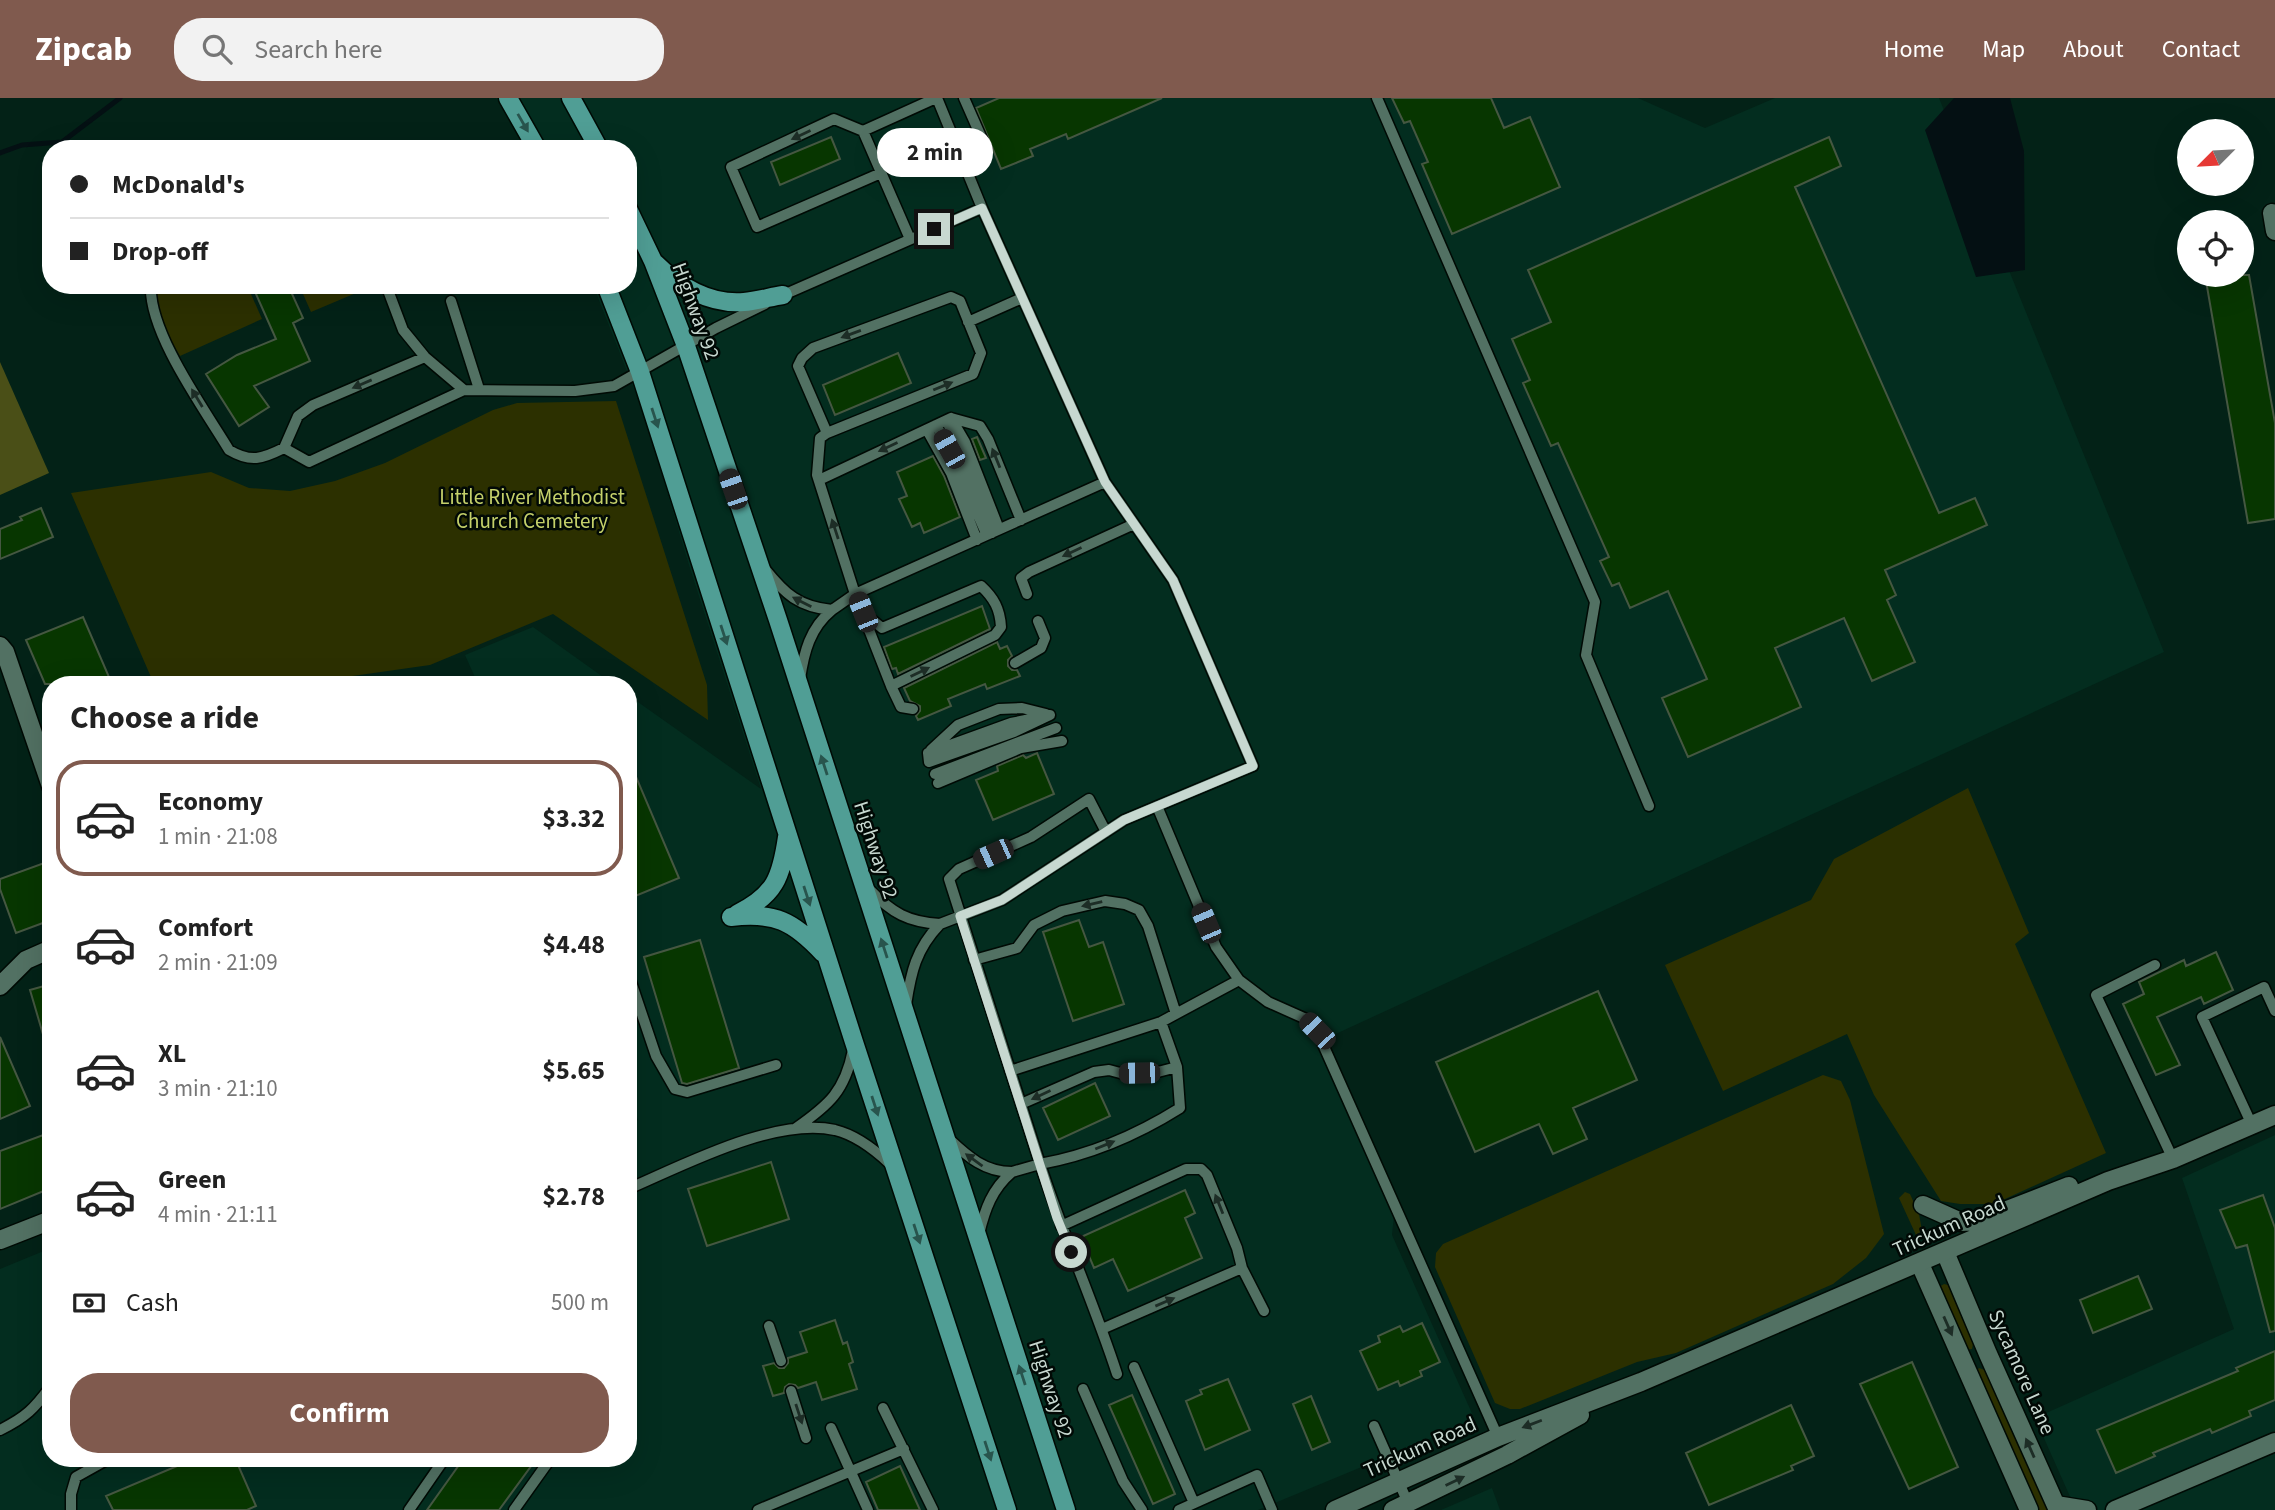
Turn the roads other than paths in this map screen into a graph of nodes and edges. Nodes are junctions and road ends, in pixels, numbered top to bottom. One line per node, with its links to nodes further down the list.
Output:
1 (508, 98): 7 (main road, one-way to 7)
2 (571, 98): 8 (main road)
3 (937, 98): 6 (lane); 9 (lane)
4 (964, 98): 9 (lane)
5 (1377, 98): 53 (lane)
6 (863, 131): 10 (lane); 10 (lane, one-way to 10)
7 (532, 140)
8 (594, 140)
9 (964, 164): 11 (lane)
10 (881, 173): 15 (lane)
11 (982, 208): 15 (lane); 21 (lane)
12 (2272, 213): 14 (street)
13 (637, 228): 16 (main road, Highway 92)
14 (2275, 231)
15 (910, 239): 20 (lane)
16 (653, 261): 20 (main road); 24 (main road, Highway 92)
17 (150, 294): 31 (lane, one-way to 17)
18 (389, 294): 25 (lane)
19 (610, 294): 26 (main road)
20 (783, 295): 24 (lane)
21 (1022, 298): 23 (lane); 33 (lane)
22 (452, 301): 28 (lane)
23 (968, 322): 30 (lane, one-way to 23); 30 (lane, one-way to 30)
24 (686, 346): 26 (lane); 37 (main road, Highway 92)
25 (425, 357): 27 (lane); 31 (lane, one-way to 31)
26 (640, 372): 28 (lane); 55 (main road, one-way to 55)
27 (464, 390): 28 (lane); 31 (lane)
28 (479, 390)
29 (940, 424): 32 (lane, one-way to 32); 34 (lane, one-way to 29); 36 (lane); 36 (lane)
30 (827, 433): 32 (lane)
31 (284, 448)
32 (819, 480): 38 (lane, one-way to 32)
33 (1105, 482): 34 (lane); 35 (lane)
34 (1021, 520): 36 (lane)
35 (1134, 524): 39 (lane, one-way to 39); 52 (lane)
36 (989, 534): 38 (lane)
37 (757, 560): 40 (lane, one-way to 37); 45 (main road, Highway 92)
38 (855, 594): 40 (lane); 41 (lane)
39 (1027, 594)
40 (832, 610): 45 (lane)
41 (863, 612): 46 (lane); 46 (lane, one-way to 41)
42 (1038, 621): 44 (lane)
43 (0, 646): 51 (street)
44 (1015, 663)
45 (799, 686): 56 (main road, Highway 92, one-way to 45)
46 (891, 686): 47 (lane)
47 (913, 709)
48 (1056, 727): 49 (lane)
49 (1062, 741)
50 (929, 757): 50 (lane)
51 (42, 760)
52 (1157, 806): 54 (lane); 63 (lane)
53 (1649, 806)
54 (1106, 832): 57 (lane); 57 (lane)
55 (788, 834): 60 (main road, one-way to 60); 60 (main road)
56 (863, 883): 58 (lane); 67 (main road, Highway 92, one-way to 56)
57 (960, 916): 58 (lane); 61 (lane)
58 (940, 924): 67 (lane)
59 (42, 953): 64 (street)
60 (827, 957): 70 (main road)
61 (974, 960): 68 (lane, one-way to 61); 73 (lane)
62 (2155, 965): 79 (lane)
63 (1239, 979): 68 (lane); 107 (lane)
64 (0, 986)
65 (637, 998): 71 (lane)
66 (2275, 1011): 76 (lane)
67 (905, 1012): 78 (main road, Highway 92)
68 (1176, 1014): 69 (lane)
69 (1161, 1022): 72 (lane); 73 (lane)
70 (854, 1042): 77 (lane); 81 (main road, one-way to 81)
71 (776, 1065)
72 (1177, 1067): 74 (lane, one-way to 74); 80 (lane, one-way to 72)
73 (1010, 1071): 74 (lane)
74 (1021, 1104): 80 (lane)
75 (2275, 1115): 76 (street, Trickum Road)
76 (2252, 1125): 79 (street, Trickum Road)
77 (795, 1129): 81 (lane); 84 (lane)
78 (944, 1133): 82 (lane, one-way to 78); 88 (main road, Highway 92)
79 (2173, 1158): 83 (street, Trickum Road)
80 (1040, 1164): 82 (lane); 87 (lane)
81 (896, 1170): 125 (main road, one-way to 125)
82 (1012, 1172): 88 (lane)
83 (2106, 1182): 85 (street); 90 (street, Trickum Road)
84 (637, 1185)
85 (1923, 1205)
86 (42, 1224): 89 (street)
87 (1060, 1226): 92 (lane, one-way to 87); 95 (lane)
88 (978, 1238): 126 (main road, Highway 92, one-way to 88)
89 (0, 1240)
90 (1945, 1252): 91 (street, Trickum Road); 118 (street, Sycamore Lane, one-way to 90)
91 (1920, 1264): 99 (street, Trickum Road); 131 (street, one-way to 131)
92 (1241, 1268): 93 (lane); 95 (lane, one-way to 92)
93 (1264, 1311)
94 (769, 1326): 96 (lane)
95 (1102, 1329): 98 (lane)
96 (781, 1361)
97 (1134, 1367): 116 (lane)
98 (1117, 1374)
99 (1641, 1382): 107 (street, Trickum Road, one-way to 107); 117 (street, Trickum Road, one-way to 99)
100 (1083, 1389): 127 (lane)
101 (791, 1391): 108 (lane, one-way to 108)
102 (42, 1400): 106 (lane)
103 (883, 1408): 110 (lane)
104 (1374, 1426): 115 (lane)
105 (831, 1428): 114 (lane)
106 (0, 1430)
107 (1498, 1437): 115 (street, Trickum Road)
108 (806, 1438)
109 (2275, 1443): 133 (street)
110 (904, 1449): 114 (lane); 124 (lane)
111 (94, 1467): 119 (lane)
112 (439, 1467): 120 (lane)
113 (545, 1467): 121 (lane)
114 (850, 1471): 122 (lane); 123 (lane)
115 (1399, 1481): 117 (lane); 130 (street, Trickum Road)
116 (1194, 1503): 128 (lane); 129 (lane)
117 (1400, 1507)
118 (2057, 1508): 132 (street)
119 (71, 1510)
120 (409, 1510)
121 (514, 1510)
122 (758, 1510)
123 (868, 1510)
124 (933, 1510)
125 (1007, 1510)
126 (1066, 1510)
127 (1142, 1510)
128 (1179, 1510)
129 (1272, 1510)
130 (1335, 1510)
131 (2029, 1510)
132 (2087, 1510)
133 (2115, 1510)

